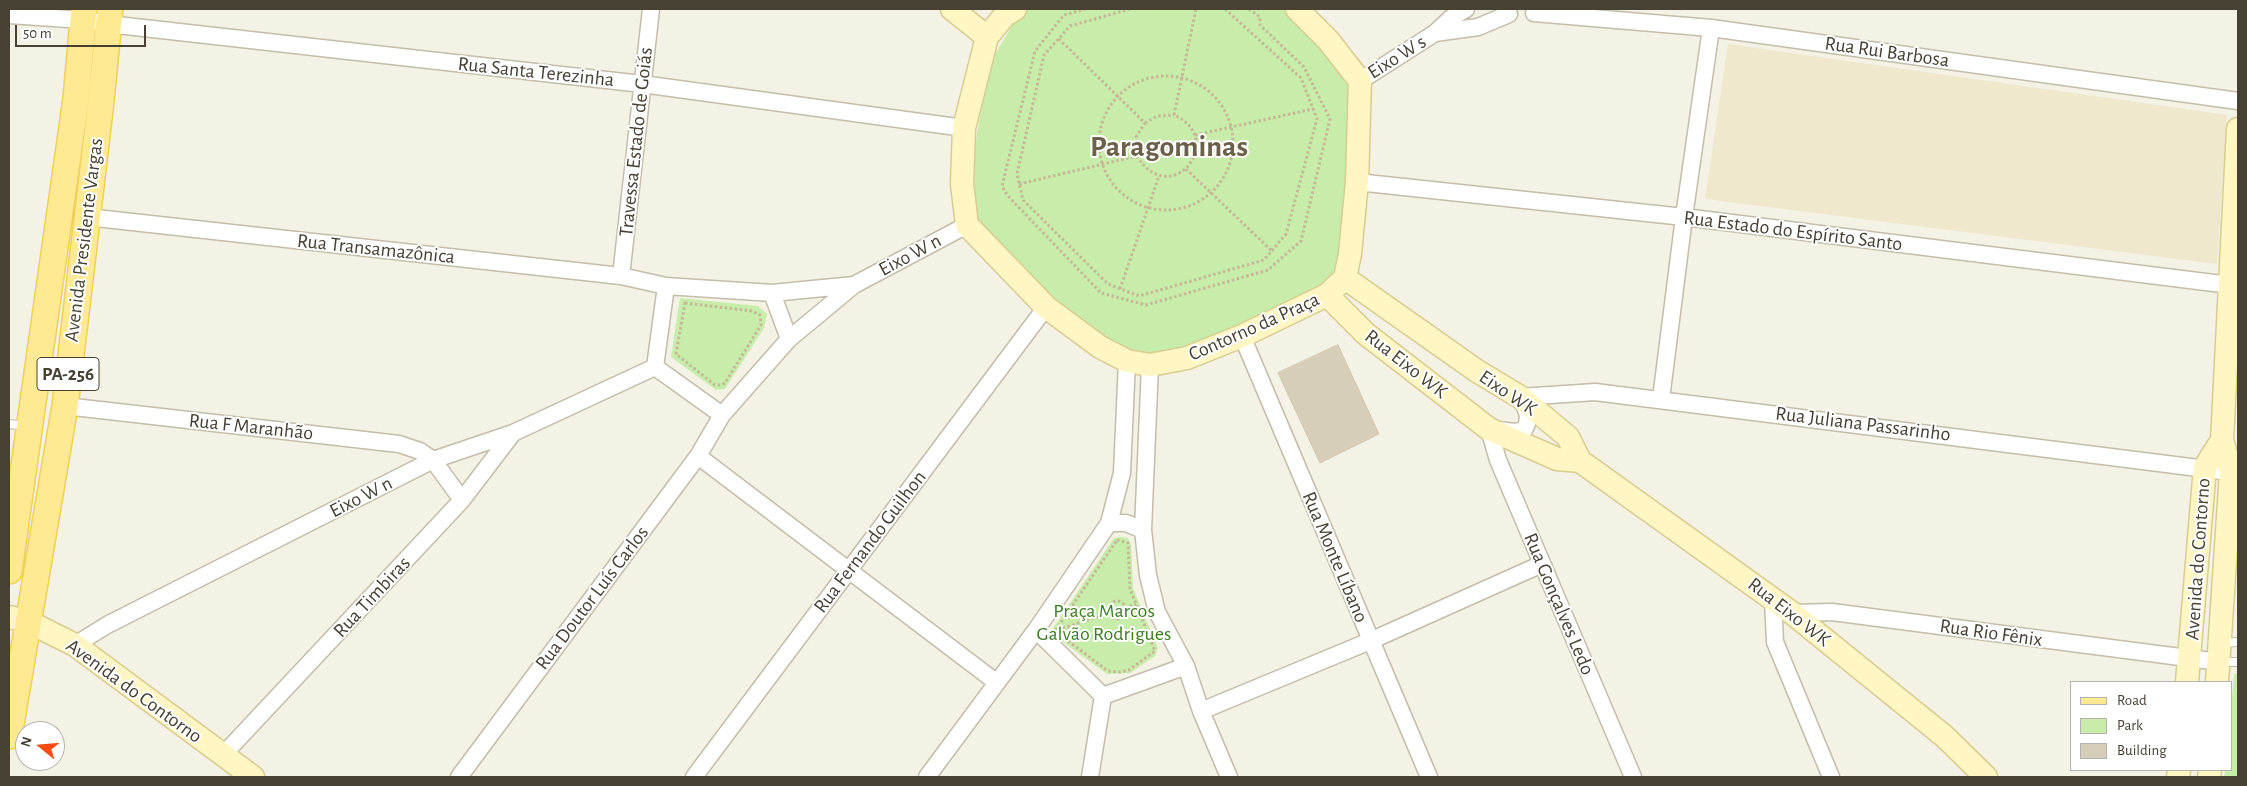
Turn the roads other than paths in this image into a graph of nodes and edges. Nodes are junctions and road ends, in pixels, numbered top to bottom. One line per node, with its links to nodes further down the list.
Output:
1 (652, 9): 15 (street, Travessa Estado de Goiás)
2 (952, 9): 13 (street)
3 (1298, 9): 14 (street)
4 (1466, 9): 12 (street, Eixo W s)
5 (1005, 11): 13 (street)
6 (1507, 11): 7 (street, Eixo W s); 12 (street, Eixo W s)
7 (1536, 11): 11 (street, Rua Rui Barbosa)
8 (83, 14): 9 (street, Rua Santa Terezinha); 10 (street, Rua Santa Terezinha); 40 (main road, Avenida Presidente Vargas / PA-256)
9 (9, 15)
10 (109, 17): 15 (street, Rua Santa Terezinha); 20 (main road, Avenida Presidente Vargas / PA-256)
11 (1711, 28): 16 (street, Rua Rui Barbosa); 21 (street)
12 (1435, 33): 14 (street, Eixo W s)
13 (987, 37): 17 (street)
14 (1360, 81): 19 (street)
15 (642, 84): 17 (street, Rua Santa Terezinha); 23 (street, Travessa Estado de Goiás)
16 (2238, 101)
17 (964, 128): 22 (street)
18 (2238, 128): 26 (street, Avenida do Contorno)
19 (1357, 182): 21 (street, Rua Estado do Espírito Santo); 24 (street)
20 (87, 217): 23 (street, Rua Transamazônica); 38 (main road, Avenida Presidente Vargas / PA-256)
21 (1684, 217): 26 (street, Rua Estado do Espírito Santo); 37 (street)
22 (967, 225): 25 (street, Eixo W n); 30 (street, Contorno da Praça)
23 (621, 276): 27 (street, Rua Transamazônica)
24 (1345, 278): 29 (street, Contorno da Praça); 36 (street, Eixo WK)
25 (854, 285): 28 (street, Rua Transamazônica); 32 (street, Rua Doutor Luís Carlos)
26 (2234, 285): 43 (street, Avenida do Contorno)
27 (666, 286): 28 (street, Rua Transamazônica); 35 (street)
28 (772, 293): 32 (street)
29 (1327, 295): 31 (street, Contorno da Praça); 41 (street, Rua Eixo WK)
30 (1046, 307): 33 (street, Contorno da Praça); 54 (street, Rua Fernando Guilhon)
31 (1242, 336): 34 (street, Contorno da Praça); 60 (street, Rua Monte Líbano)
32 (789, 339): 39 (street, Rua Doutor Luís Carlos)
33 (1127, 362): 34 (street, Contorno da Praça); 51 (street)
34 (1150, 365): 52 (street)
35 (655, 367): 39 (street); 42 (street, Eixo W n)
36 (1520, 397): 37 (street, Rua Juliana Passarinho); 41 (street); 46 (street, Eixo WK)
37 (1661, 400): 47 (street, Rua Juliana Passarinho)
38 (65, 406): 45 (street, Rua F Maranhão); 58 (main road, Avenida Presidente Vargas / PA-256)
39 (722, 415): 44 (street, Rua Doutor Luís Carlos)
40 (19, 425): 50 (main road, Avenida Presidente Vargas / PA-256)
41 (1489, 429): 46 (street, Eixo WK); 53 (street, Rua Gonçalves Ledo)
42 (512, 433): 45 (street, Eixo W n); 49 (street, Rua Timbiras)
43 (2222, 440): 47 (street, Avenida do Contorno); 48 (street, Avenida do Contorno)
44 (698, 456): 54 (street); 72 (street, Rua Doutor Luís Carlos)
45 (433, 460): 49 (street); 61 (street, Eixo W n)
46 (1580, 461): 56 (street, Rua Eixo WK)
47 (2205, 467): 48 (street, Rua Juliana Passarinho); 62 (street, Avenida do Contorno)
48 (2235, 472): 63 (street, Avenida do Contorno)
49 (462, 500): 70 (street, Rua Timbiras)
50 (14, 505): 55 (main road, Avenida Presidente Vargas / PA-256)
51 (1109, 523): 52 (street); 59 (street)
52 (1143, 530): 64 (street)
53 (1542, 564): 60 (street); 78 (street, Rua Gonçalves Ledo)
54 (849, 570): 66 (street); 73 (street, Rua Fernando Guilhon)
55 (9, 571)
56 (1773, 599): 57 (street, Rua Eixo WK); 79 (street)
57 (1792, 613): 62 (street, Rua Rio Fênix); 80 (street, Rua Eixo WK)
58 (18, 619): 61 (street, Avenida do Contorno); 69 (main road, Avenida Presidente Vargas / PA-256)
59 (1036, 630): 66 (street); 67 (street)
60 (1370, 641): 68 (street); 77 (street, Rua Monte Líbano)
61 (75, 645): 70 (street, Avenida do Contorno)
62 (2191, 650): 63 (street, Rua Rio Fênix); 65 (street, Avenida do Contorno)
63 (2227, 658)
64 (1186, 666): 67 (street); 68 (street)
65 (2187, 681)
66 (996, 682): 74 (street)
67 (1102, 696): 75 (street)
68 (1201, 711): 76 (street)
69 (9, 736)
70 (224, 755): 71 (street, Avenida do Contorno)
71 (253, 777)
72 (459, 777)
73 (694, 777)
74 (927, 777)
75 (1090, 777)
76 (1229, 777)
77 (1430, 777)
78 (1633, 777)
79 (1831, 777)
80 (1986, 777)

